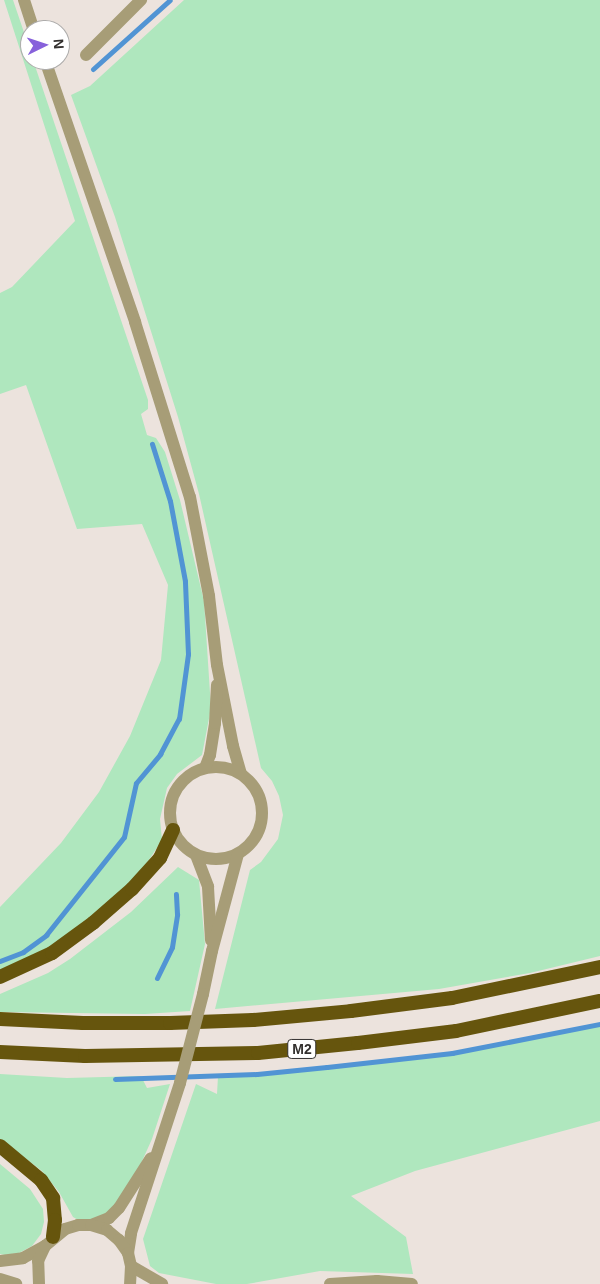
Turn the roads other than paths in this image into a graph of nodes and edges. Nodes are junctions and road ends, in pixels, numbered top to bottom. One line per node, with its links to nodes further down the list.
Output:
1 (24, 0): 3 (street)
2 (141, 0): 4 (street)
3 (31, 20)
4 (86, 55)
5 (48, 70): 6 (street)
6 (217, 665): 7 (street); 8 (street)
7 (204, 768): 8 (street); 9 (street)
8 (242, 774): 10 (street)
9 (173, 830): 11 (street); 14 (highway)
10 (238, 854): 11 (street); 12 (street)
11 (196, 855): 12 (street)
12 (212, 951): 18 (street, bridge)
13 (600, 967): 16 (highway, M2)
14 (0, 977)
15 (600, 1001): 17 (highway, M2)
16 (0, 1019)
17 (0, 1052)
18 (161, 1140): 20 (street); 23 (street)
19 (0, 1146): 21 (highway)
20 (91, 1225): 21 (street); 23 (street)
21 (49, 1241): 22 (street); 26 (street)
22 (0, 1260)
23 (130, 1260): 27 (street); 28 (street)
24 (0, 1278): 25 (street)
25 (16, 1284)
26 (39, 1284)
27 (130, 1284)
28 (162, 1284)
29 (330, 1284): 30 (street)
30 (412, 1284)

